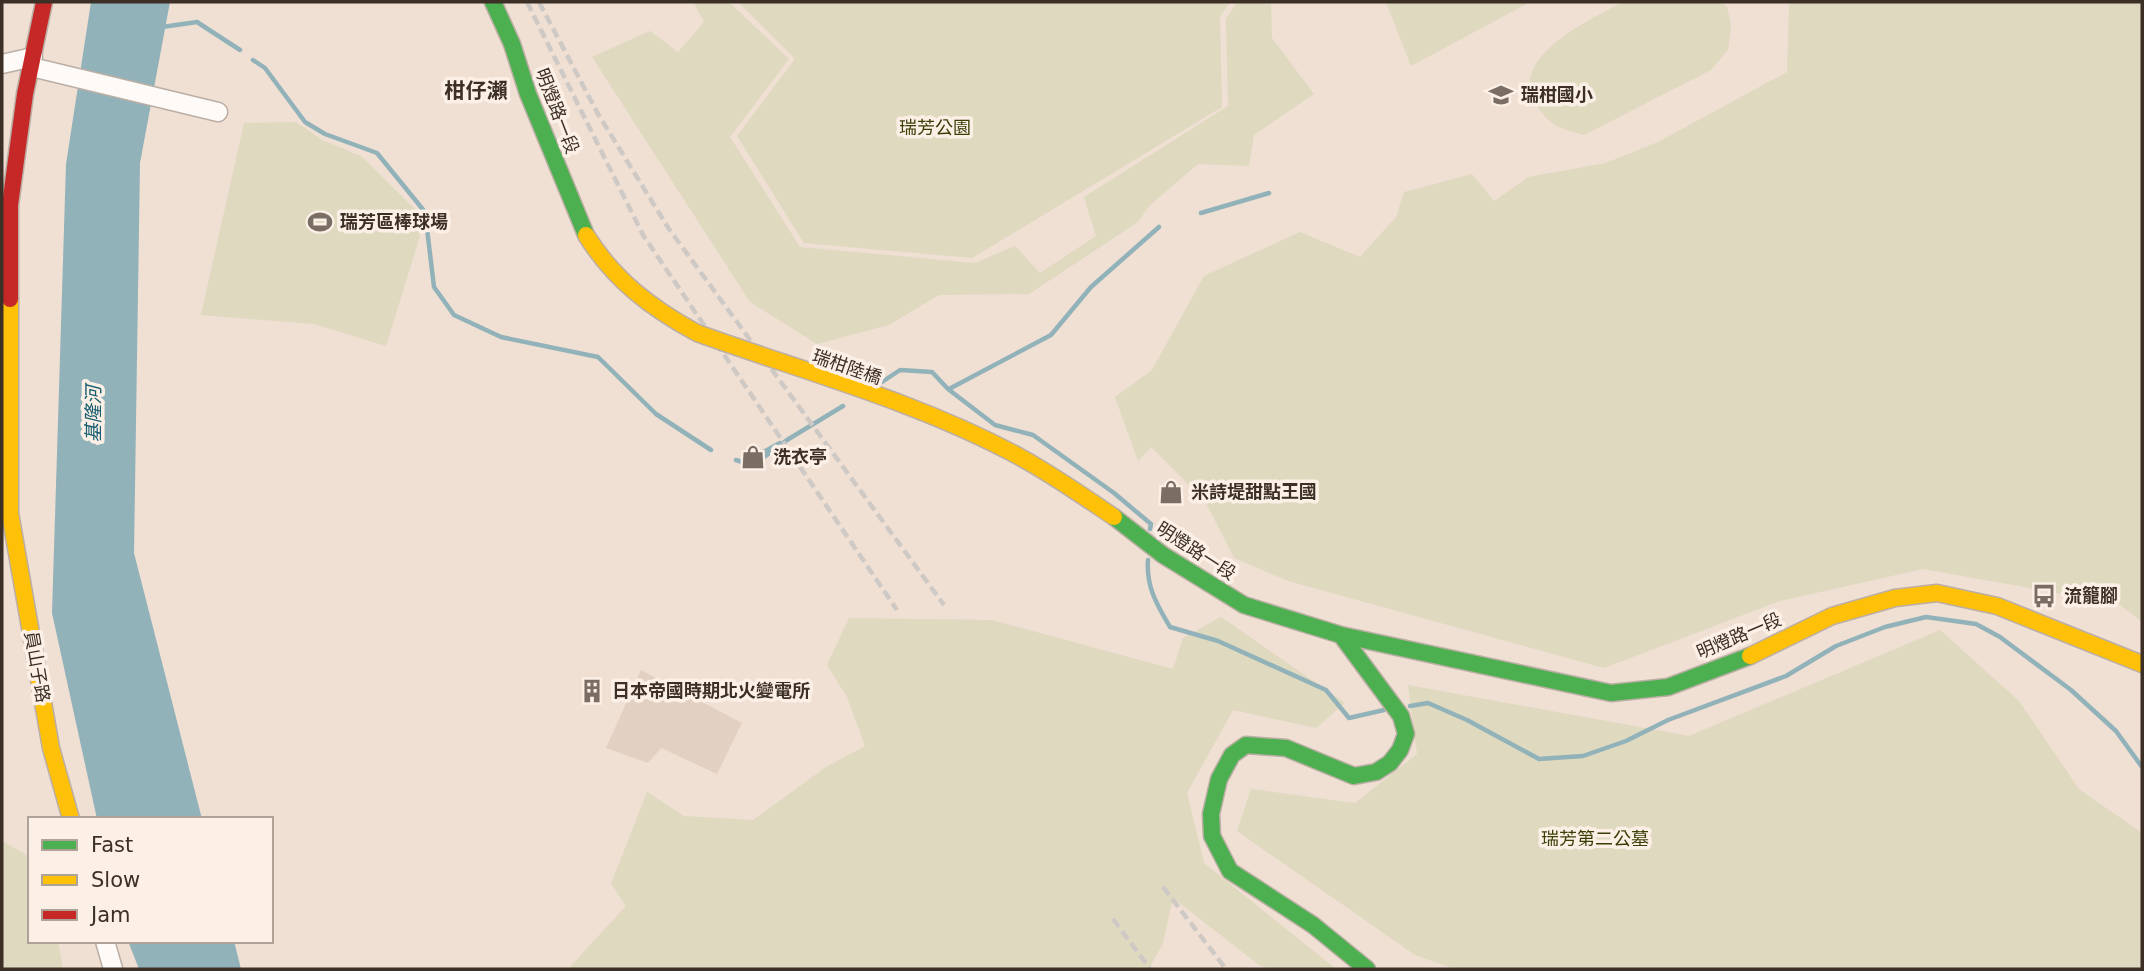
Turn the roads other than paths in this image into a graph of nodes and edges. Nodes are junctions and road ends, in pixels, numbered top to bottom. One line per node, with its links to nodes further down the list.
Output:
1 (44, 2): 4 (main road, 員山子路)
2 (493, 2): 3 (main road, 明燈路一段)
3 (512, 44): 3 (street); 7 (main road, 明燈路一段)
4 (36, 63): 5 (street); 6 (street); 10 (main road, 員山子路)
5 (2, 64)
6 (219, 112)
7 (586, 235): 11 (main road, 瑞柑陸橋, bridge)
8 (829, 372): 9 (street)
9 (824, 393)
10 (6, 513): 14 (main road, 員山子路)
11 (1114, 517): 12 (main road, 明燈路一段)
12 (1341, 635): 13 (main road, 明燈路一段); 17 (main road)
13 (2142, 664)
14 (70, 817)
15 (106, 943): 16 (street)
16 (113, 969)
17 (1367, 969)

